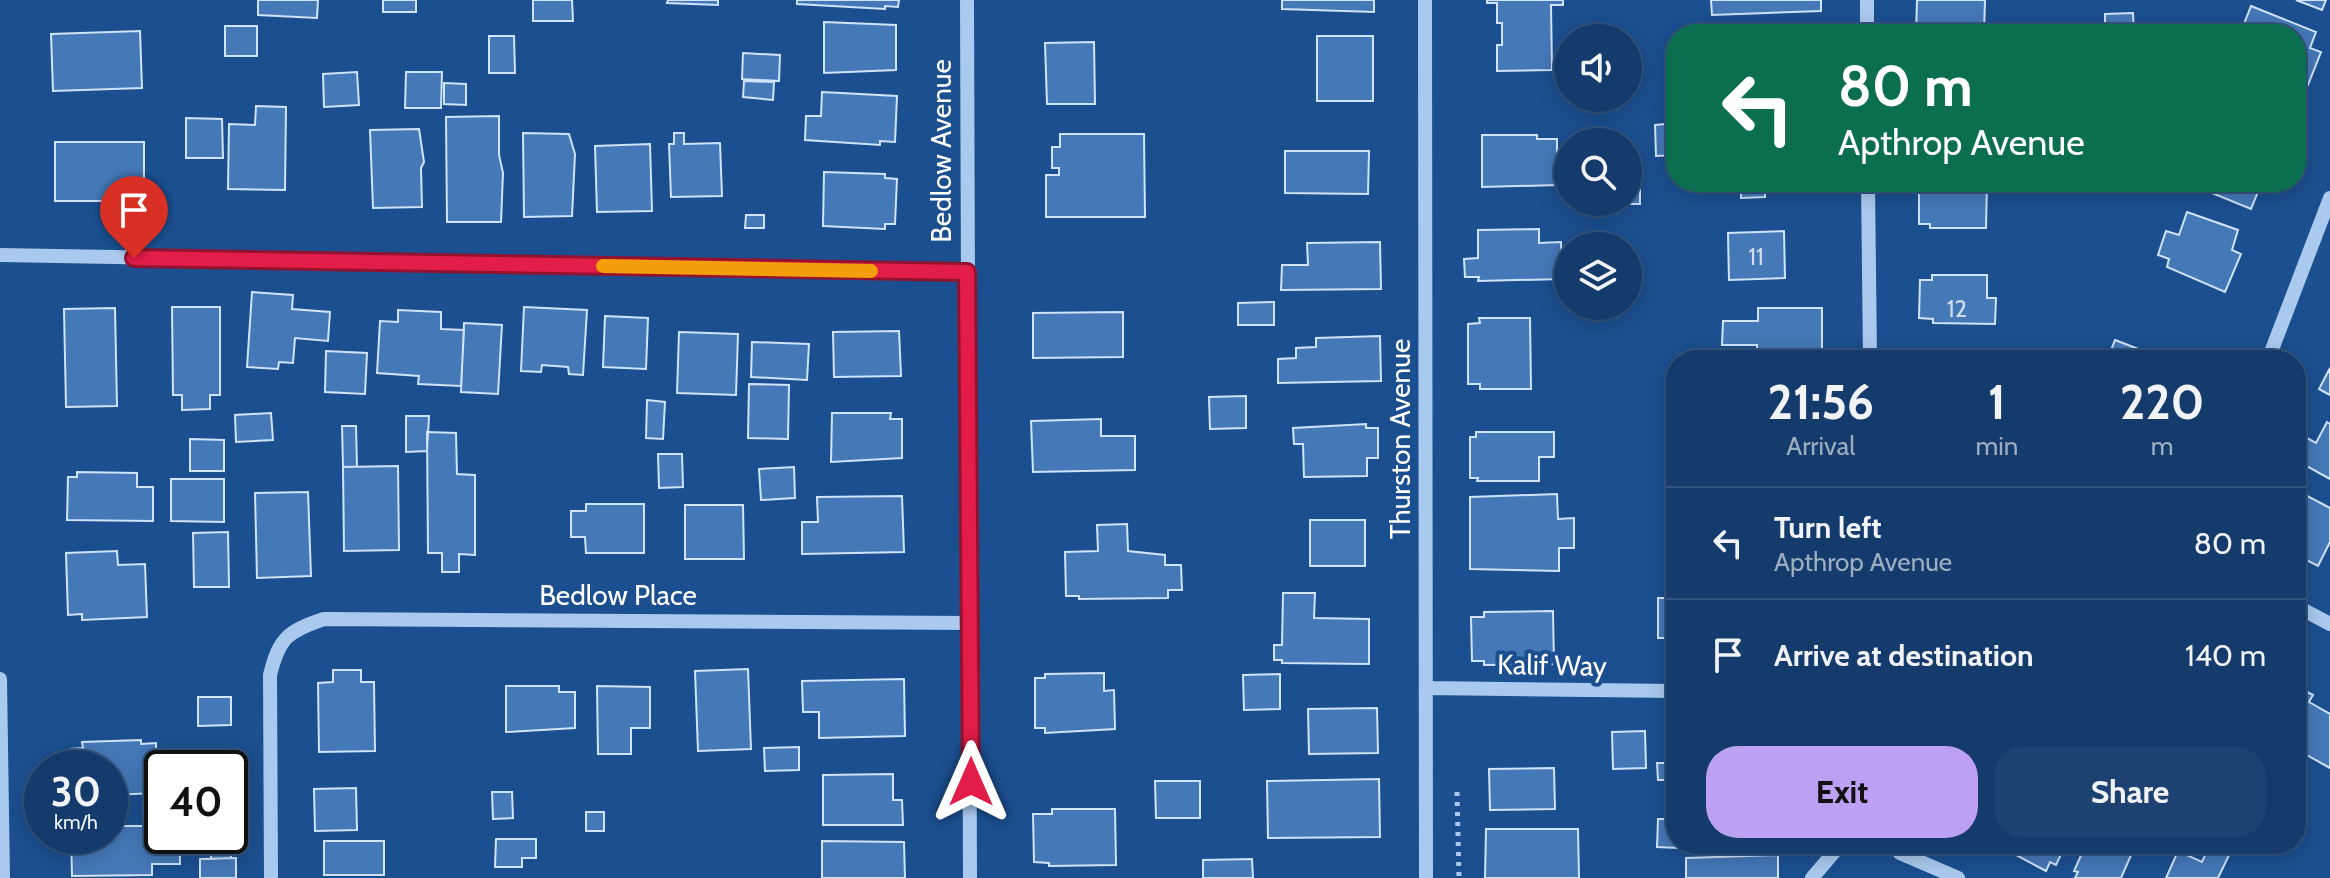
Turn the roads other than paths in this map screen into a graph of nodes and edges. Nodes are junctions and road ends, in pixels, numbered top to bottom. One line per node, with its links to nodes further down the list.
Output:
1 (967, 0): 8 (street, Bedlow Avenue)
2 (1425, 0): 15 (street, Thurston Avenue)
3 (1867, 0): 4 (street)
4 (1867, 24)
5 (1868, 192): 9 (street)
6 (2330, 198): 10 (street)
7 (0, 255): 8 (street)
8 (967, 272): 12 (street, Bedlow Avenue)
9 (1870, 350)
10 (2272, 350)
11 (2306, 611): 13 (street)
12 (971, 623): 20 (street, Bedlow Place); 21 (street, Bedlow Avenue)
13 (2330, 624)
14 (0, 679): 19 (street)
15 (1426, 688): 16 (street, Kalif Way); 22 (street, Thurston Avenue)
16 (1666, 691)
17 (1832, 854): 23 (street)
18 (1902, 854): 24 (street)
19 (3, 878)
20 (271, 878)
21 (970, 878)
22 (1426, 878)
23 (1812, 878)
24 (1958, 878)

